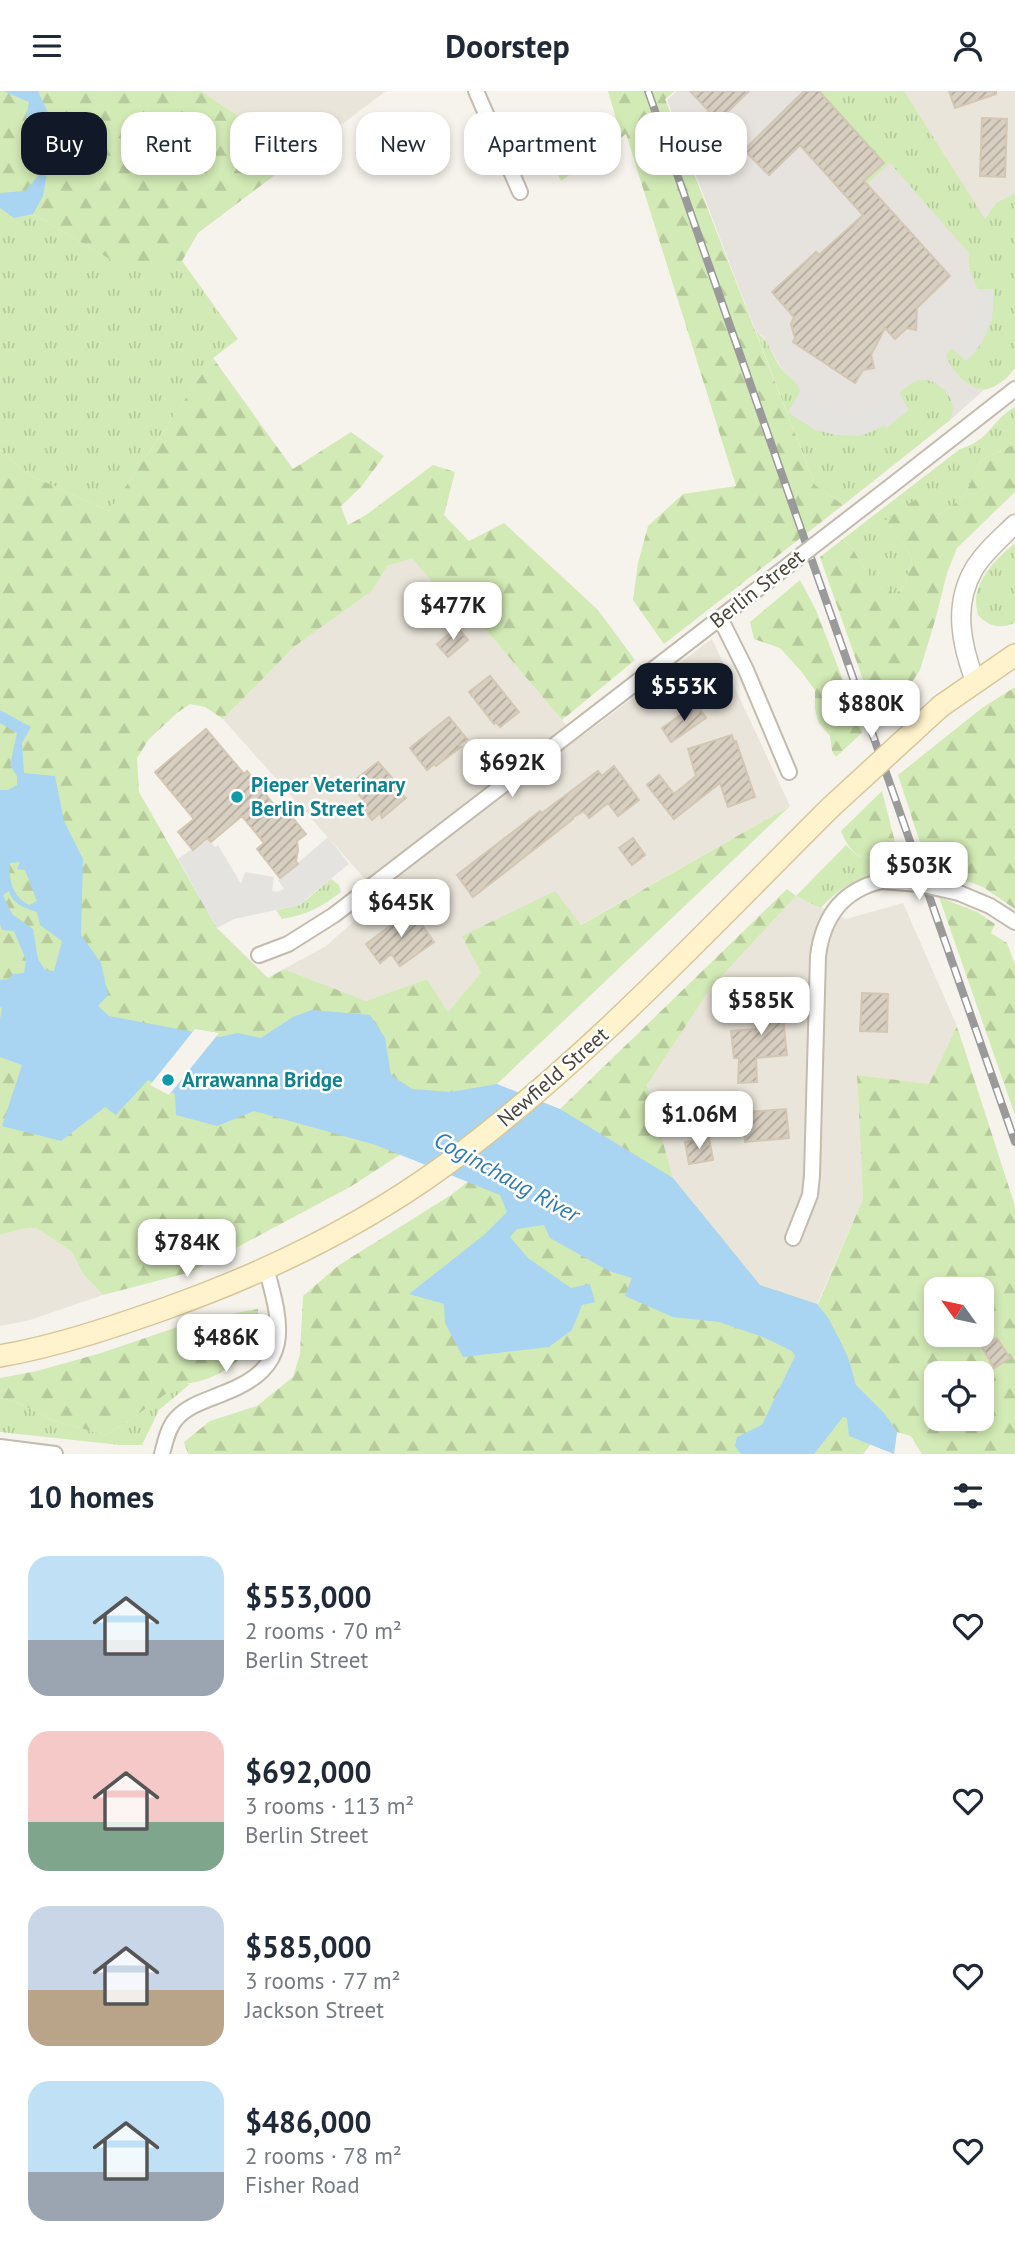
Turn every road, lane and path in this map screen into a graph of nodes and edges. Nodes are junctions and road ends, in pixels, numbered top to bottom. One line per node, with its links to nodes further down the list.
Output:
1 (477, 91): 2 (street)
2 (520, 192)
3 (1015, 389): 5 (street, Berlin Street, bridge)
4 (1015, 524): 7 (street)
5 (720, 618): 8 (street); 10 (street, Berlin Street)
6 (1015, 655): 7 (main road, Newfield Street)
7 (975, 681): 12 (main road, Newfield Street, bridge)
8 (789, 772)
9 (1015, 922): 11 (street, bridge)
10 (259, 955)
11 (793, 1238)
12 (266, 1268): 13 (main road, Newfield Street); 16 (street)
13 (0, 1356)
14 (0, 1447): 15 (street)
15 (55, 1454)
16 (162, 1454)

